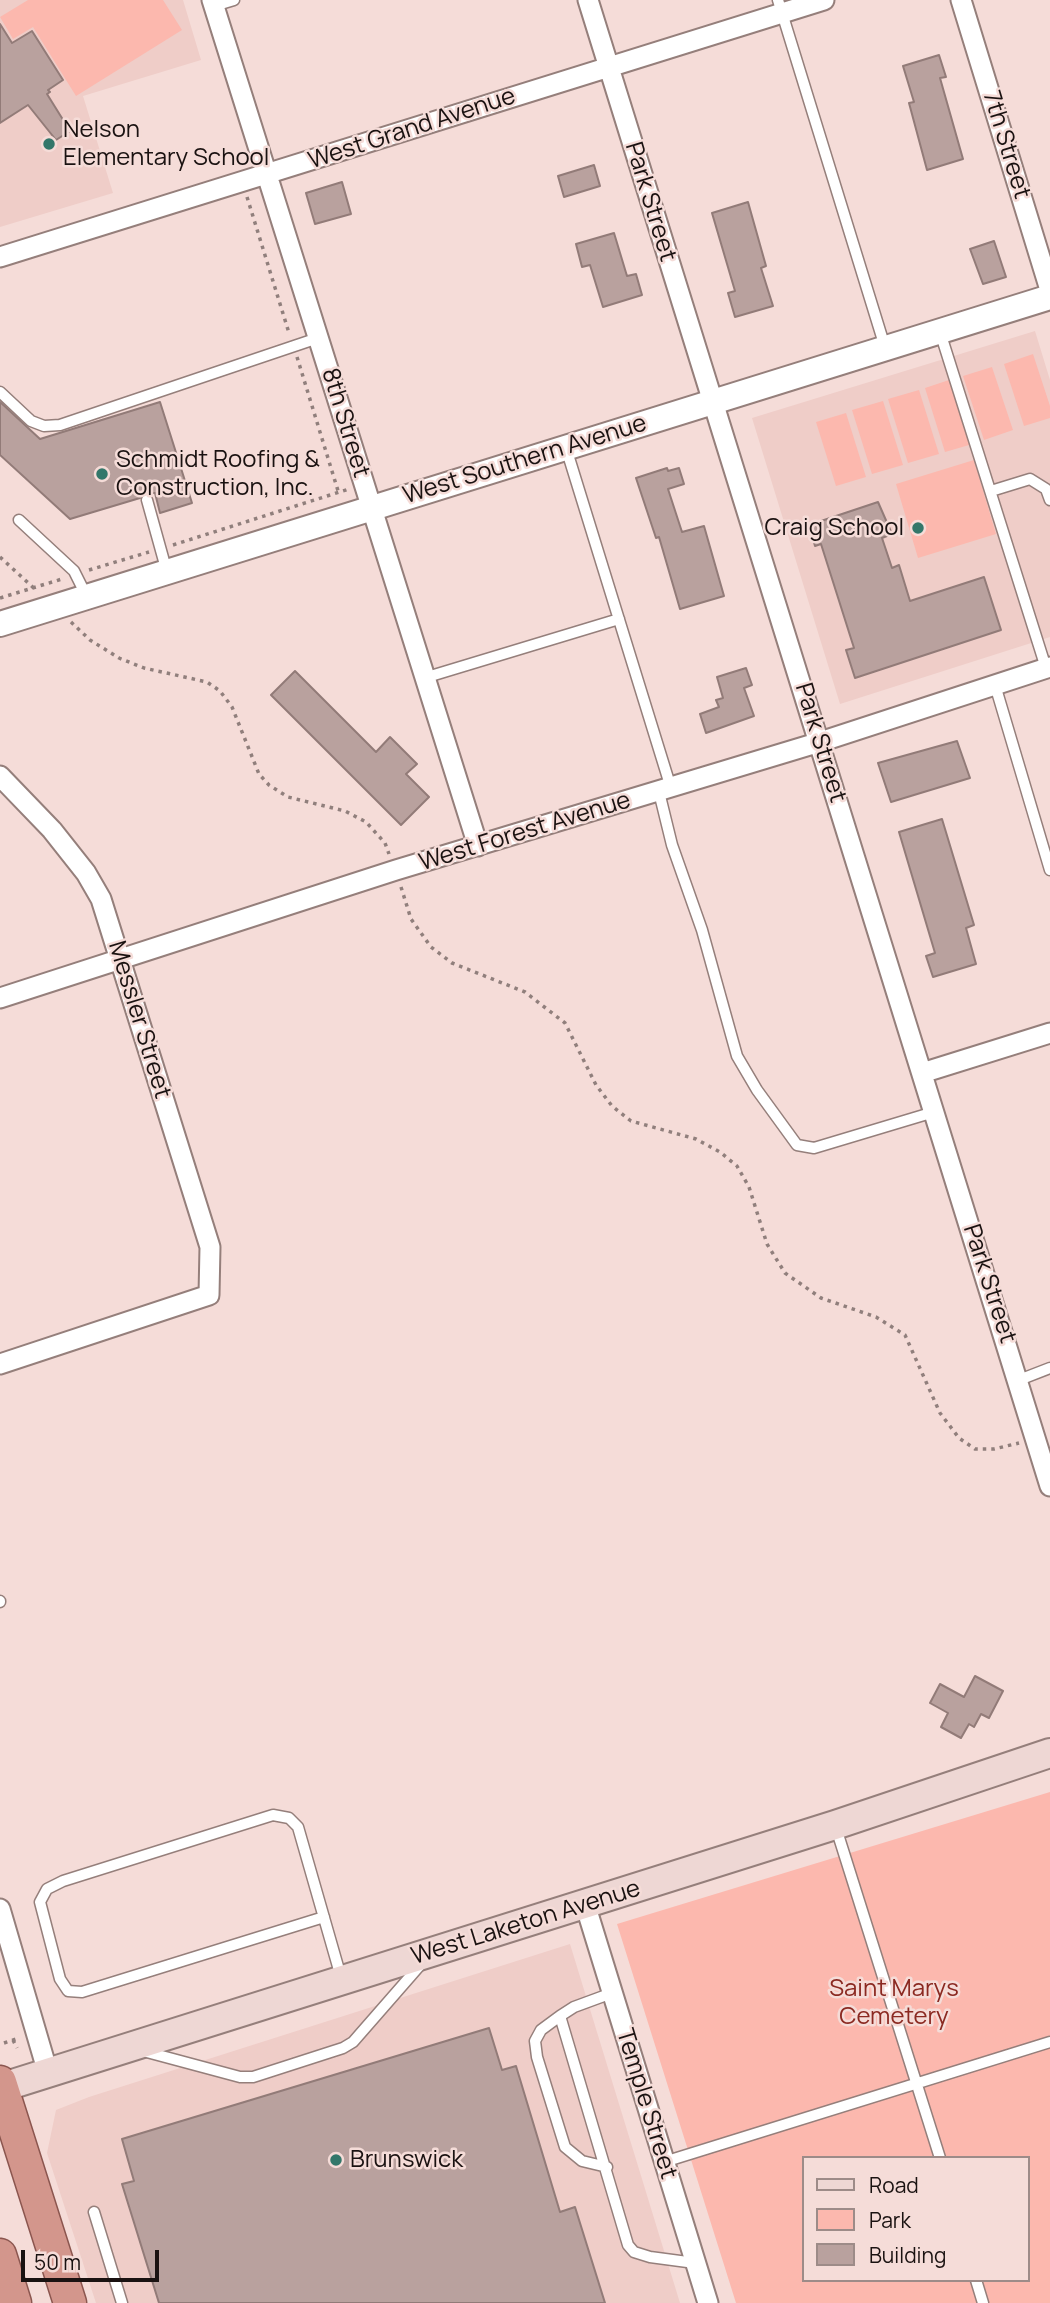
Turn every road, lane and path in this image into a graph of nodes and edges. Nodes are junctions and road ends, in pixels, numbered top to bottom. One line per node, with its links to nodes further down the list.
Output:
1 (234, 0): 5 (lane)
2 (588, 0): 7 (street, Park Street)
3 (824, 0): 6 (street, West Grand Avenue)
4 (961, 0): 10 (street, 7th Street)
5 (213, 3): 8 (street, 8th Street)
6 (780, 6): 7 (street, West Grand Avenue); 14 (lane)
7 (608, 66): 8 (street, West Grand Avenue); 16 (street, Park Street)
8 (267, 173): 9 (street, West Grand Avenue); 13 (street, 8th Street)
9 (0, 257)
10 (1050, 290)
11 (1050, 297): 12 (street, West Southern Avenue)
12 (940, 331): 14 (street, West Southern Avenue); 18 (lane)
13 (318, 338): 15 (lane); 19 (street, 8th Street)
14 (885, 348): 16 (street, West Southern Avenue)
15 (0, 392)
16 (712, 402): 17 (street, West Southern Avenue); 36 (street, Park Street)
17 (566, 448): 19 (street, West Southern Avenue); 31 (lane)
18 (991, 491): 21 (lane); 33 (lane)
19 (367, 496): 23 (path); 25 (street, West Southern Avenue); 34 (street, 8th Street)
20 (147, 500): 23 (lane)
21 (1050, 500)
22 (19, 520): 26 (lane)
23 (160, 549): 25 (lane); 26 (path)
24 (0, 557): 27 (path)
25 (167, 572): 28 (street, West Southern Avenue)
26 (76, 574): 27 (path); 28 (lane)
27 (33, 587): 29 (path); 30 (path)
28 (88, 597): 30 (street, West Southern Avenue)
29 (0, 598)
30 (55, 607): 32 (street, West Southern Avenue); 40 (path)
31 (619, 619): 34 (lane); 38 (lane)
32 (0, 624)
33 (1048, 668): 35 (street, West Forest Avenue)
34 (425, 678): 39 (street, 8th Street)
35 (995, 685): 36 (street, West Forest Avenue); 41 (lane)
36 (820, 742): 38 (street, West Forest Avenue); 45 (street, Park Street)
37 (0, 776): 42 (street, Messler Street)
38 (665, 790): 39 (street, West Forest Avenue); 46 (lane)
39 (478, 846): 40 (street, West Forest Avenue)
40 (396, 870): 42 (street, West Forest Avenue); 50 (path)
41 (1050, 870)
42 (121, 960): 43 (street, West Forest Avenue); 47 (street, Messler Street)
43 (0, 998)
44 (1050, 1033): 45 (street)
45 (922, 1073): 46 (street, Park Street)
46 (934, 1112): 49 (street, Park Street)
47 (0, 1364)
48 (1050, 1368): 49 (lane)
49 (1019, 1380): 50 (street, Park Street)
50 (1035, 1439): 51 (street, Park Street)
51 (1050, 1486)
52 (1050, 1753): 53 (main road, West Laketon Avenue)
53 (835, 1825): 54 (main road, West Laketon Avenue); 68 (lane)
54 (585, 1904): 57 (main road, West Laketon Avenue); 59 (street, Temple Street)
55 (0, 1909): 67 (street)
56 (324, 1917): 56 (lane); 58 (lane)
57 (430, 1953): 58 (main road, West Laketon Avenue); 66 (lane)
58 (342, 1980): 66 (main road, West Laketon Avenue)
59 (612, 1993): 60 (lane); 71 (street, Temple Street)
60 (560, 2016): 72 (lane); 72 (lane)
61 (22, 2037): 62 (path)
62 (13, 2040): 64 (path); 65 (path)
63 (1050, 2042): 68 (lane)
64 (4, 2043)
65 (17, 2048)
66 (129, 2048): 67 (main road, West Laketon Avenue)
67 (48, 2073): 69 (main road, West Laketon Avenue)
68 (918, 2083): 70 (lane); 71 (lane)
69 (1, 2086): 78 (highway)
70 (939, 2156)
71 (664, 2162): 75 (street, Temple Street)
72 (607, 2167): 75 (lane)
73 (94, 2212): 79 (lane)
74 (0, 2255): 77 (highway)
75 (695, 2263): 80 (street, Temple Street)
76 (977, 2282): 81 (lane)
77 (15, 2303)
78 (70, 2303)
79 (122, 2303)
80 (708, 2303)
81 (983, 2303)

